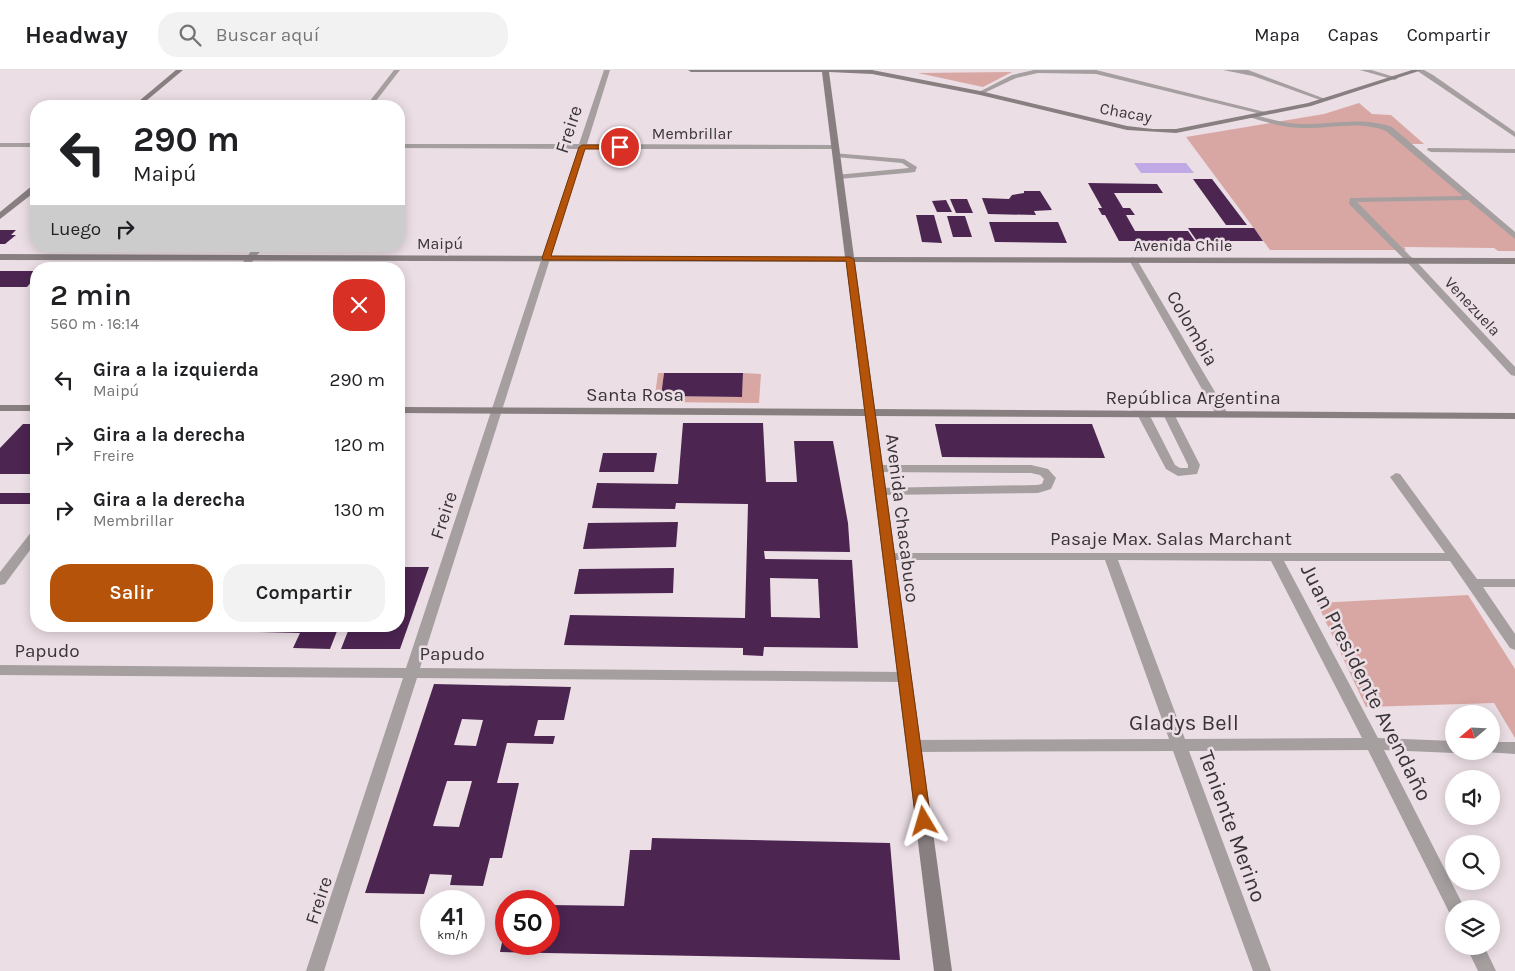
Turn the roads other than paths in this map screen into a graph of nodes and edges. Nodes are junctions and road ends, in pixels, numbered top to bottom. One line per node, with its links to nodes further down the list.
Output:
1 (180, 70): 13 (main road)
2 (397, 70): 14 (street)
3 (607, 70): 22 (street, Freire)
4 (691, 70): 5 (main road, Chacay)
5 (825, 70): 12 (main road, Chacay); 24 (main road, Avenida Chacabuco)
6 (1226, 70): 11 (street)
7 (1242, 70): 11 (street)
8 (1363, 70): 10 (street)
9 (1419, 70): 10 (main road, Chacay); 18 (street)
10 (1395, 78): 15 (main road, Chacay)
11 (1268, 80): 15 (street)
12 (980, 92): 16 (street); 17 (main road, Chacay)
13 (143, 100)
14 (373, 100)
15 (1326, 100): 16 (main road, Chacay)
16 (1265, 113): 17 (main road, Chacay)
17 (1251, 116): 28 (street)
18 (1515, 135)
19 (0, 145): 20 (street)
20 (30, 146)
21 (405, 146): 22 (street, Membrillar)
22 (582, 147): 24 (street, Membrillar); 34 (street, Freire)
23 (1431, 150): 25 (street)
24 (836, 151): 26 (main road, Avenida Chacabuco); 26 (street, Membrillar)
25 (1515, 151)
26 (839, 177): 35 (main road, Avenida Chacabuco)
27 (30, 191): 29 (main road)
28 (1470, 198): 30 (street); 37 (street, Venezuela)
29 (0, 216)
30 (1515, 236)
31 (255, 252): 33 (street)
32 (0, 257): 33 (main road, Maipú)
33 (251, 257): 34 (main road, Maipú); 39 (street)
34 (546, 258): 35 (main road, Maipú); 44 (street, Freire)
35 (850, 259): 36 (main road, Avenida Chile); 45 (main road, Avenida Chacabuco)
36 (1133, 260): 37 (main road, Avenida Chile); 48 (street, Colombia)
37 (1410, 260): 38 (main road, Avenida Chile); 40 (street, Venezuela)
38 (1515, 261)
39 (247, 262)
40 (1515, 373)
41 (0, 408): 42 (main road)
42 (30, 408)
43 (405, 410): 44 (main road, Santa Rosa)
44 (496, 411): 45 (main road, Santa Rosa); 63 (street, Freire)
45 (870, 413): 46 (main road, República Argentina); 50 (main road, Avenida Chacabuco)
46 (1143, 414): 47 (main road, República Argentina); 47 (street)
47 (1169, 414): 48 (main road, República Argentina)
48 (1222, 414): 49 (main road, República Argentina)
49 (1515, 416)
50 (878, 469): 52 (main road, Avenida Chacabuco); 52 (street)
51 (1396, 477): 56 (street)
52 (880, 491): 54 (main road, Avenida Chacabuco)
53 (30, 542): 58 (street)
54 (889, 556): 55 (street, Pasaje Max. Salas Marchant); 64 (main road, Avenida Chacabuco)
55 (1110, 556): 57 (street, Pasaje Max. Salas Marchant); 65 (street, Teniente Merino)
56 (1454, 557): 57 (street, Pasaje Max. Salas Marchant); 59 (street)
57 (1276, 558): 66 (street, Juan Presidente Avendaño)
58 (0, 580)
59 (1473, 583): 60 (street); 61 (street)
60 (1515, 583)
61 (1515, 645)
62 (0, 670): 63 (street, Papudo)
63 (412, 673): 64 (street, Papudo); 73 (street, Freire)
64 (904, 677): 67 (main road, Avenida Chacabuco)
65 (1179, 744): 66 (street, Gladys Bell); 67 (street, Gladys Bell); 75 (street, Teniente Merino)
66 (1374, 744): 68 (street, Gladys Bell); 71 (street, Juan Presidente Avendaño)
67 (914, 746): 74 (main road, Avenida Chacabuco)
68 (1445, 746)
69 (1500, 748): 70 (street)
70 (1515, 748)
71 (1452, 900)
72 (1479, 955): 76 (street)
73 (315, 971)
74 (943, 971)
75 (1262, 971)
76 (1487, 971)

